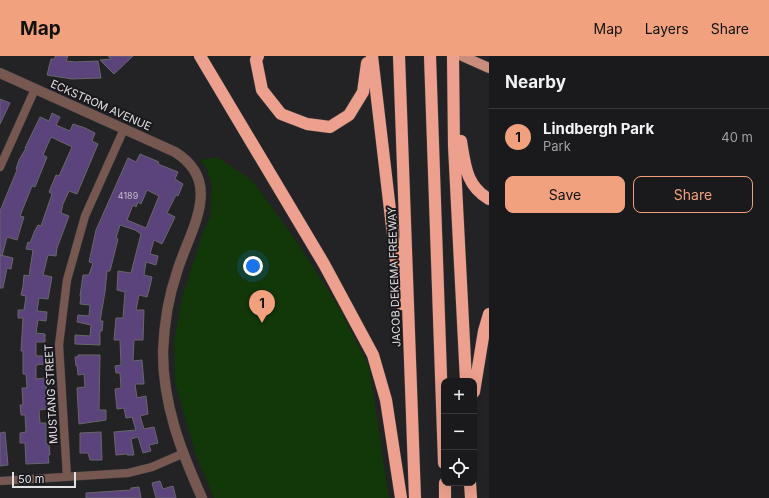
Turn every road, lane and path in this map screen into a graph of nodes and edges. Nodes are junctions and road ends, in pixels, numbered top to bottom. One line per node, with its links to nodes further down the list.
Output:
1 (200, 56): 27 (highway)
2 (258, 56): 3 (highway)
3 (367, 56)
4 (372, 56): 19 (highway)
5 (399, 56): 19 (highway, JACOB DEKEMA FREEWAY)
6 (430, 56): 20 (highway)
7 (453, 56): 12 (highway)
8 (462, 56): 9 (main road)
9 (489, 68)
10 (0, 73): 11 (street, ECKSTROM AVENUE)
11 (35, 89): 13 (street, ECKSTROM AVENUE); 14 (street)
12 (454, 105): 15 (highway); 17 (highway)
13 (124, 129): 21 (street, ECKSTROM AVENUE); 22 (street, MUSTANG STREET)
14 (0, 167)
15 (489, 199)
16 (489, 314): 18 (highway)
17 (466, 378)
18 (476, 378)
19 (411, 387): 28 (highway, JACOB DEKEMA FREEWAY)
20 (444, 450)
21 (182, 454): 22 (street); 26 (street)
22 (67, 477): 23 (street)
23 (0, 481)
24 (445, 486): 29 (highway)
25 (470, 486): 30 (highway)
26 (202, 498)
27 (401, 498)
28 (415, 498)
29 (445, 498)
30 (471, 498)

